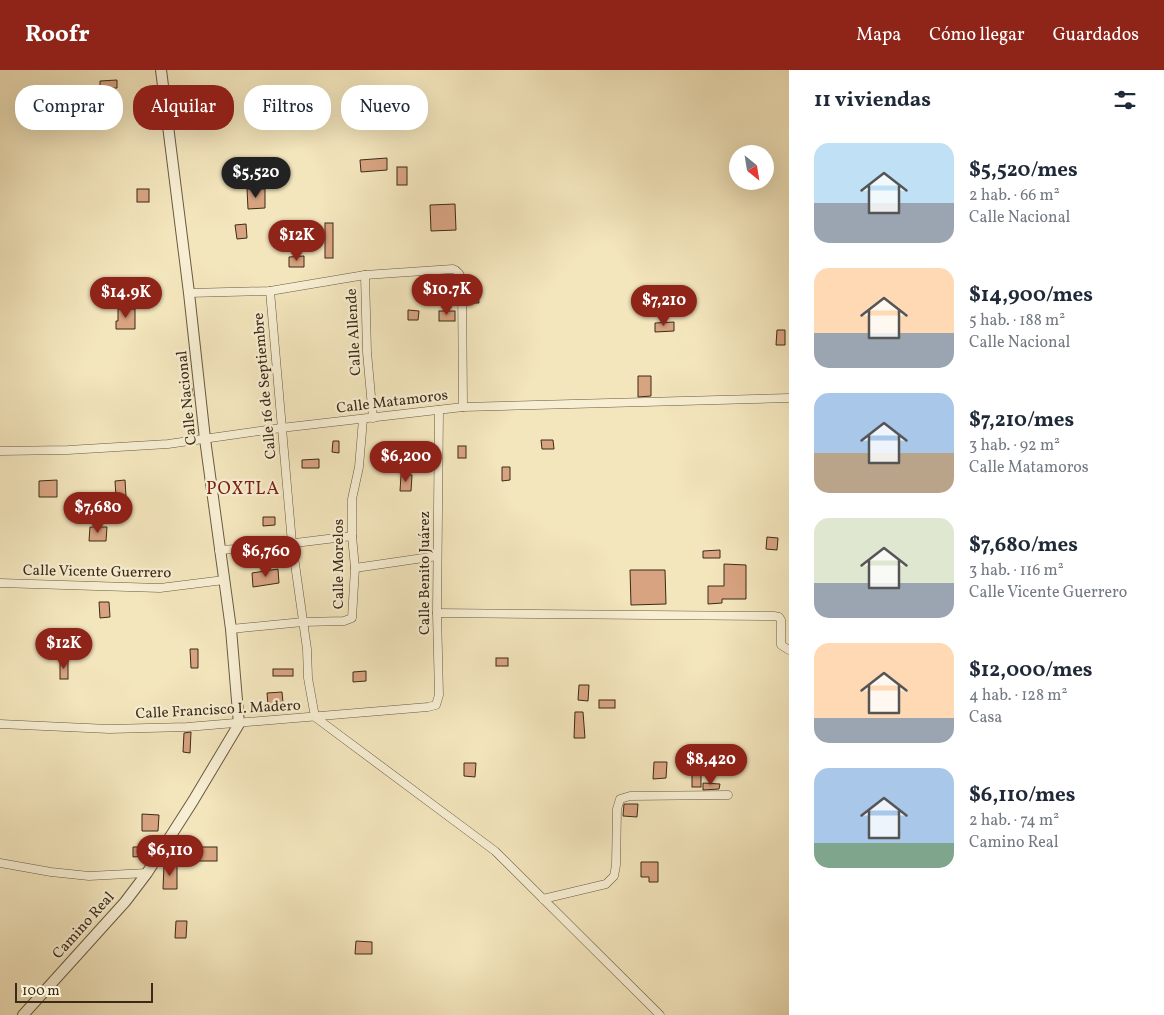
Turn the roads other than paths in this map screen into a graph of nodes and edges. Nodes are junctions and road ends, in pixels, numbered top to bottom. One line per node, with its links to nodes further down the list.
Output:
1 (161, 70): 4 (street, Calle Nacional)
2 (364, 275): 3 (street); 6 (street); 8 (street, Calle Allende)
3 (270, 291): 4 (street); 10 (street, Calle 16 de Septiembre)
4 (189, 293): 11 (street, Calle Nacional)
5 (789, 397): 6 (street, Calle Matamoros)
6 (463, 406): 7 (street, Calle Matamoros)
7 (439, 410): 8 (street, Calle Matamoros); 16 (street, Calle Benito Juárez)
8 (373, 418): 9 (street, Calle Matamoros)
9 (363, 419): 10 (street, Calle Matamoros); 13 (street, Calle Morelos)
10 (281, 428): 11 (street, Calle Matamoros); 14 (street, Calle 16 de Septiembre)
11 (205, 439): 12 (street, Calle Matamoros); 15 (street, Calle Nacional)
12 (0, 451)
13 (352, 536): 14 (street); 17 (street, Calle Morelos)
14 (292, 543): 15 (street); 21 (street, Calle 16 de Septiembre)
15 (219, 550): 18 (street, Calle Nacional)
16 (437, 556): 17 (street); 20 (street, Calle Benito Juárez)
17 (355, 568): 21 (street, Calle Morelos)
18 (224, 580): 19 (street, Calle Vicente Guerrero); 22 (street, Calle Nacional)
19 (0, 583)
20 (437, 613): 23 (street); 24 (street, Calle Benito Juárez)
21 (303, 622): 22 (street, Calle Morelos); 25 (street, Calle 16 de Septiembre)
22 (231, 629): 27 (street, Calle Nacional)
23 (789, 650)
24 (436, 704): 25 (street, Calle Francisco I. Madero)
25 (315, 717): 27 (street, Calle Francisco I. Madero); 31 (street)
26 (0, 724): 27 (street, Calle Francisco I. Madero)
27 (239, 724): 30 (street, Camino Real)
28 (728, 796): 31 (street)
29 (0, 863): 30 (street)
30 (147, 873): 32 (street, Camino Real)
31 (542, 899): 33 (street)
32 (23, 1015)
33 (660, 1015)

